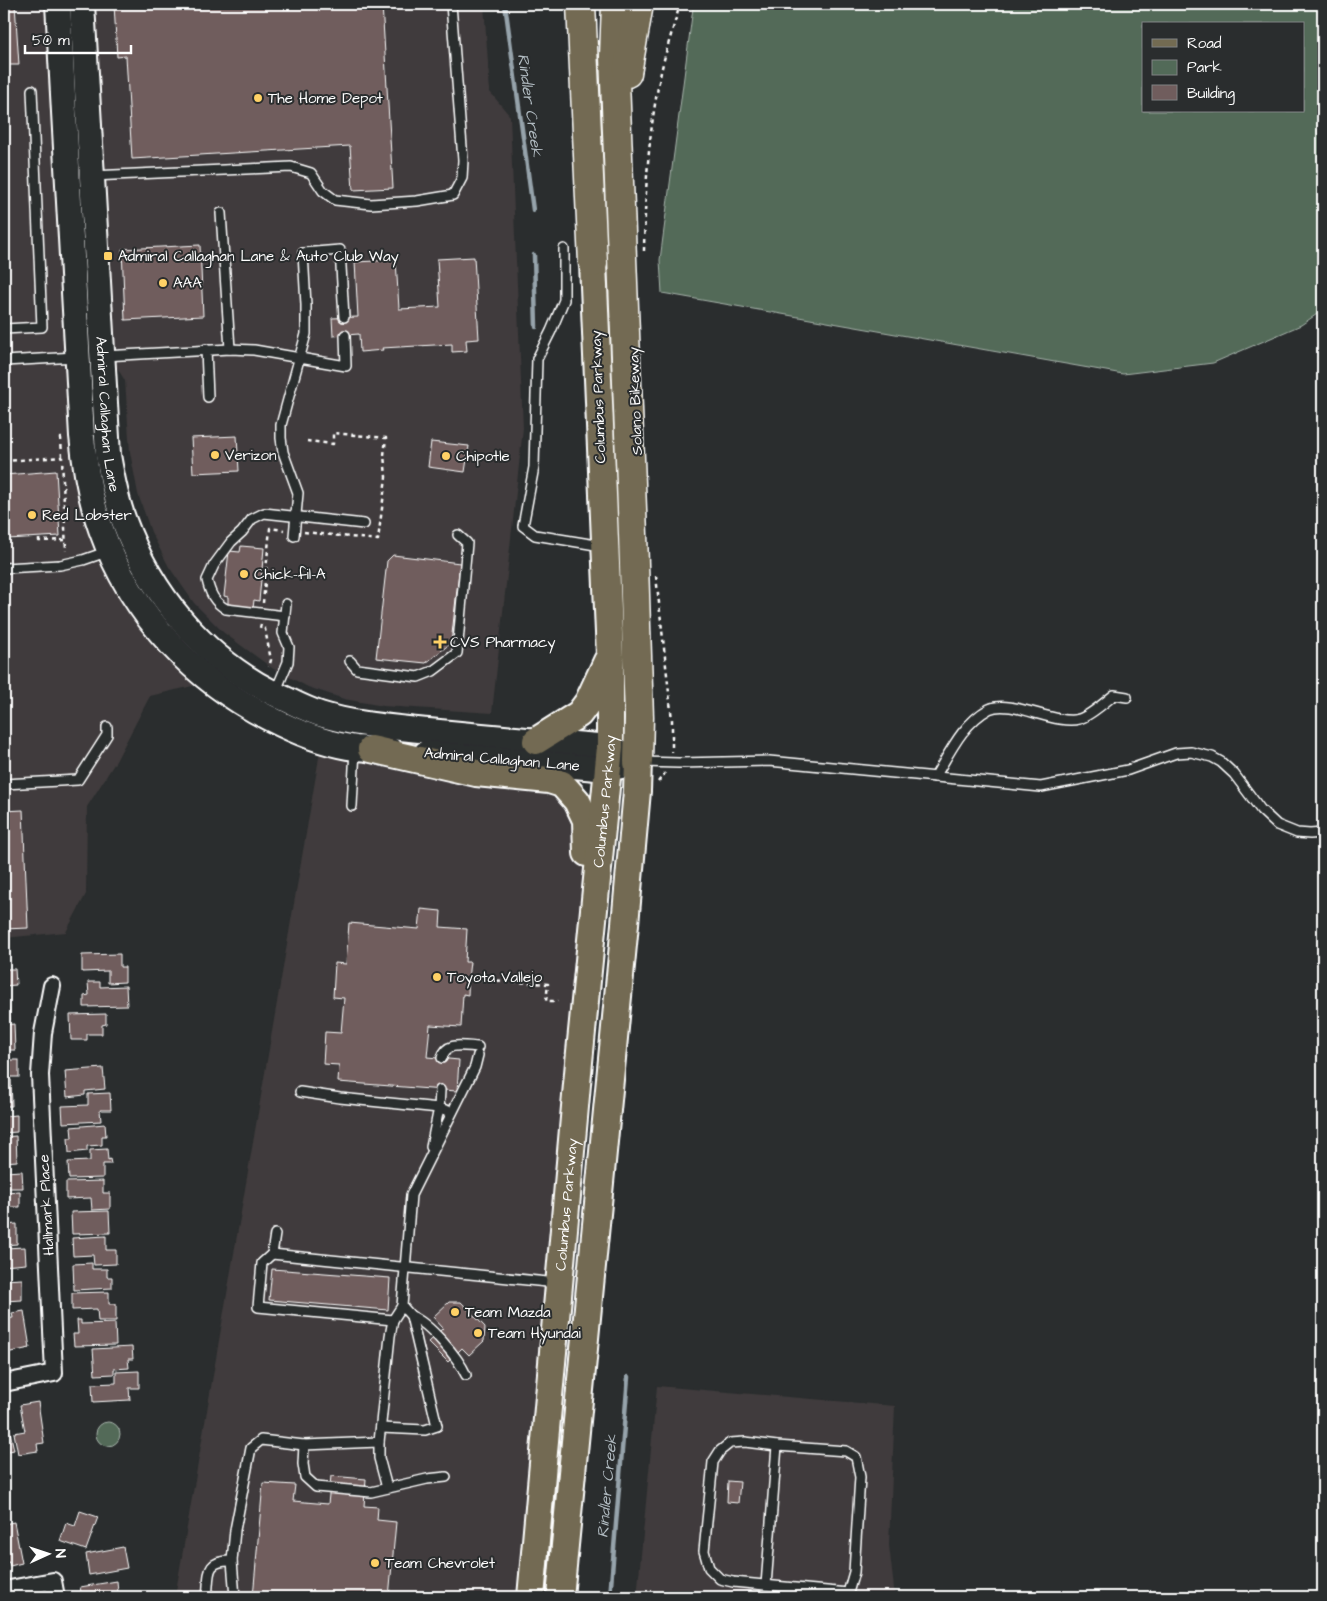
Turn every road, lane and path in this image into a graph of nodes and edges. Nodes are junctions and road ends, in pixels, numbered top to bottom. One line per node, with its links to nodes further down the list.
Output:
1 (58, 4): 22 (main road, Admiral Callaghan Lane)
2 (82, 4): 11 (main road, Admiral Callaghan Lane)
3 (451, 4): 11 (lane)
4 (565, 4): 13 (highway)
5 (581, 4): 13 (highway, Columbus Parkway)
6 (616, 4): 10 (highway, Columbus Parkway)
7 (639, 4): 10 (highway)
8 (680, 4): 15 (path)
9 (32, 90): 18 (lane)
10 (617, 134): 48 (highway, Columbus Parkway)
11 (92, 176): 22 (main road, Admiral Callaghan Lane)
12 (221, 213): 20 (lane)
13 (591, 233): 16 (highway, Columbus Parkway)
14 (564, 249): 33 (lane)
15 (644, 259)
16 (593, 263): 33 (main road, Columbus Parkway)
17 (344, 317): 23 (lane)
18 (4, 329)
19 (344, 335): 23 (lane)
20 (230, 348): 21 (lane); 23 (lane)
21 (206, 349): 22 (lane); 25 (lane)
22 (90, 357): 24 (lane); 35 (main road, Admiral Callaghan Lane); 43 (main road, Admiral Callaghan Lane)
23 (300, 358): 27 (lane)
24 (4, 360)
25 (208, 397)
26 (4, 461): 32 (path)
27 (295, 517): 28 (lane); 30 (lane); 39 (lane)
28 (364, 524)
29 (458, 535): 41 (lane)
30 (294, 536)
31 (39, 539): 32 (path)
32 (66, 540): 34 (path)
33 (605, 546): 40 (main road, Columbus Parkway)
34 (66, 551)
35 (109, 551): 36 (lane); 46 (main road, Admiral Callaghan Lane)
36 (4, 568)
37 (656, 573): 49 (path)
38 (286, 604): 39 (lane)
39 (285, 616): 43 (lane)
40 (610, 656): 45 (main road); 47 (main road, Columbus Parkway)
41 (350, 661)
42 (1127, 697): 50 (lane)
43 (271, 698): 45 (main road, Admiral Callaghan Lane)
44 (107, 727): 51 (lane)
45 (536, 741): 47 (main road, Admiral Callaghan Lane)
46 (363, 749): 47 (main road, Admiral Callaghan Lane); 53 (lane); 58 (main road)
47 (609, 758): 48 (main road, Admiral Callaghan Lane); 58 (main road, Columbus Parkway)
48 (638, 762): 49 (lane); 80 (main road, Columbus Parkway)
49 (673, 763): 50 (lane); 52 (path)
50 (935, 777): 54 (lane)
51 (4, 784)
52 (656, 785)
53 (352, 806)
54 (1323, 833)
55 (473, 979): 57 (path)
56 (52, 986): 73 (street, Hallmark Place)
57 (558, 1001)
58 (585, 1003): 68 (main road, Columbus Parkway)
59 (442, 1058): 63 (lane)
60 (440, 1090): 62 (lane)
61 (300, 1092): 62 (lane)
62 (439, 1108): 63 (lane); 64 (lane)
63 (452, 1112): 64 (lane)
64 (428, 1160): 67 (lane)
65 (275, 1234): 66 (lane)
66 (272, 1254): 67 (lane); 71 (lane)
67 (405, 1267): 68 (lane); 69 (lane)
68 (560, 1283): 80 (main road); 81 (main road, Columbus Parkway)
69 (402, 1306): 70 (lane); 71 (lane)
70 (411, 1316): 72 (lane); 74 (lane)
71 (393, 1320): 74 (lane)
72 (466, 1375)
73 (4, 1383)
74 (381, 1428): 75 (lane)
75 (380, 1442): 76 (lane); 79 (lane)
76 (304, 1445): 79 (lane); 82 (lane)
77 (777, 1446): 83 (lane); 83 (lane); 85 (lane)
78 (446, 1477): 79 (lane)
79 (387, 1488)
80 (571, 1489): 91 (main road, Columbus Parkway)
81 (536, 1550): 89 (main road); 90 (main road, Columbus Parkway)
82 (232, 1561): 87 (lane); 88 (lane)
83 (766, 1585): 85 (lane)
84 (4, 1590): 86 (street)
85 (849, 1595)
86 (56, 1597)
87 (207, 1597)
88 (235, 1597)
89 (526, 1597)
90 (532, 1597)
91 (560, 1597)

